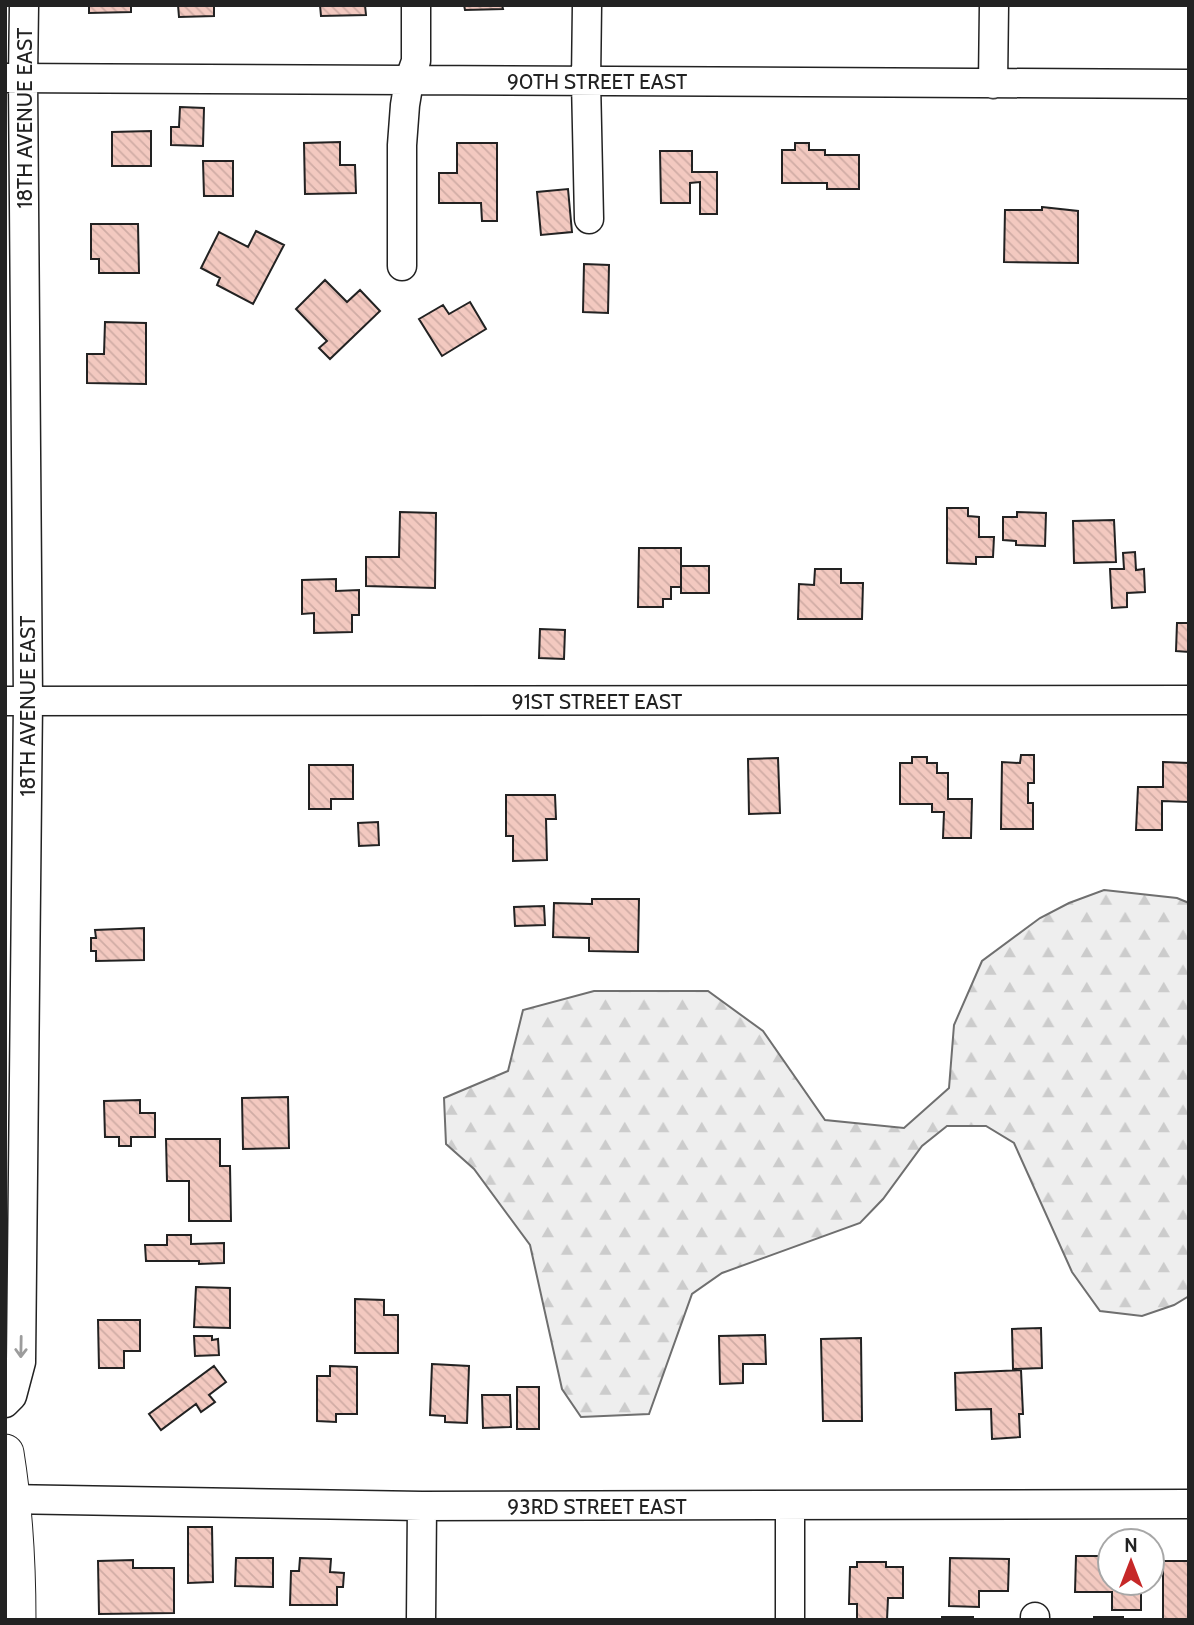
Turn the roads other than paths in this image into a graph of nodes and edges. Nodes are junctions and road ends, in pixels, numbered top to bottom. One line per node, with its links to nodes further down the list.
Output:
1 (24, 5): 5 (street, 18TH AVENUE EAST)
2 (416, 5): 6 (street)
3 (587, 5): 7 (street)
4 (994, 5): 8 (street)
5 (14, 78): 6 (street, 90TH STREET EAST); 12 (street, 18TH AVENUE EAST)
6 (409, 80): 7 (street, 90TH STREET EAST); 11 (street)
7 (586, 81): 8 (street, 90TH STREET EAST); 10 (street)
8 (993, 83): 9 (street, 90TH STREET EAST)
9 (1189, 84)
10 (589, 219)
11 (402, 266)
12 (15, 272): 14 (street, 18TH AVENUE EAST)
13 (1189, 700): 14 (street, 91ST STREET EAST)
14 (17, 701): 15 (street, 18TH AVENUE EAST)
15 (16, 832): 16 (street, 18TH AVENUE EAST, one-way to 16)
16 (5, 1403)
17 (5, 1453): 18 (main road)
18 (9, 1499): 21 (street, 93RD STREET EAST); 22 (main road)
19 (1189, 1504): 20 (street, 93RD STREET EAST)
20 (790, 1505): 21 (street, 93RD STREET EAST); 24 (street)
21 (422, 1506): 23 (street)
22 (17, 1620)
23 (421, 1620)
24 (790, 1620)

